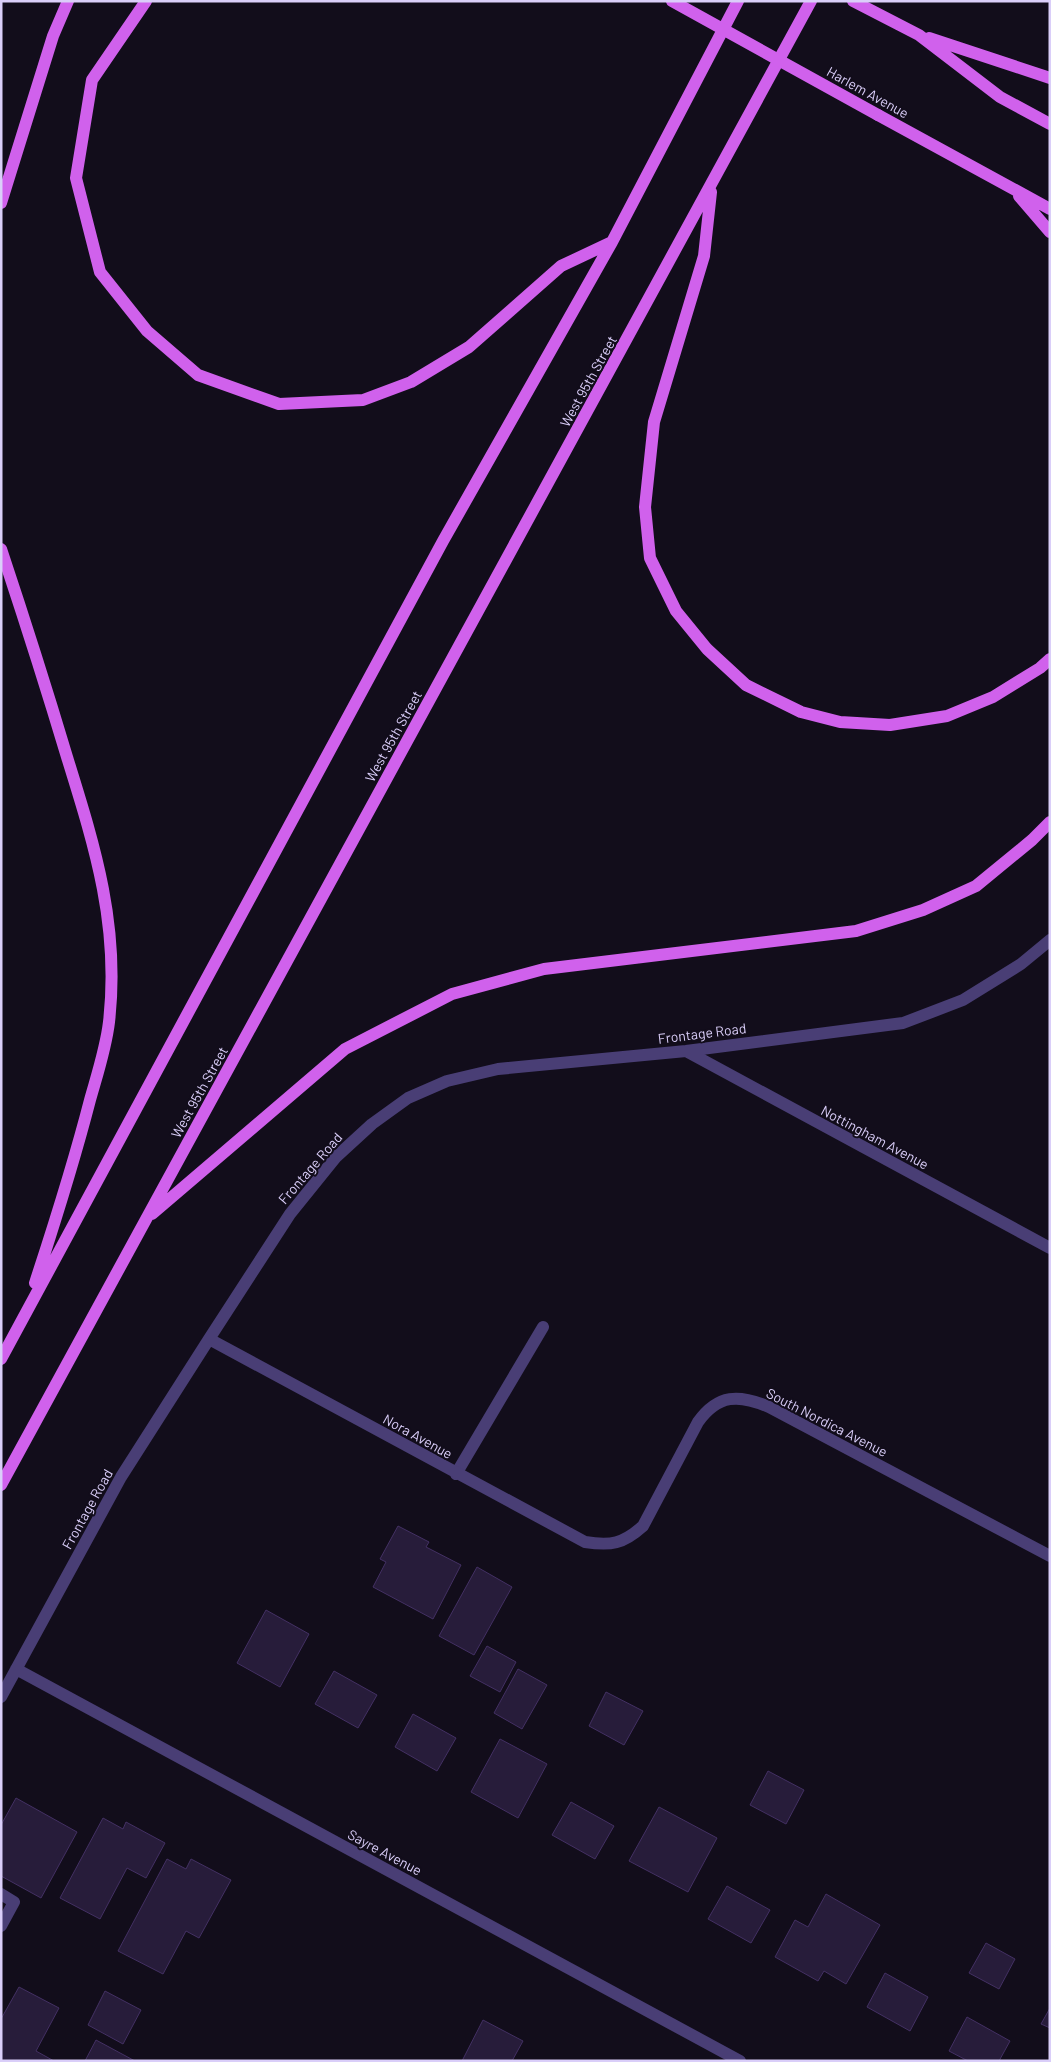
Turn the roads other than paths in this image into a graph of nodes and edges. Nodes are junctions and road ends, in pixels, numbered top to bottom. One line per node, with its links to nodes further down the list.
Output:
1 (68, 1): 12 (main road)
2 (146, 1): 15 (main road)
3 (672, 1): 11 (main road, Harlem Avenue, bridge)
4 (738, 1): 15 (main road)
5 (811, 1): 10 (main road, West 95th Street)
6 (854, 1): 7 (main road)
7 (919, 35): 8 (main road); 9 (main road)
8 (1050, 78)
9 (1050, 124)
10 (712, 185): 17 (main road); 21 (main road, West 95th Street)
11 (1014, 190): 13 (main road, Harlem Avenue); 14 (main road)
12 (1, 202)
13 (1050, 208)
14 (1050, 232)
15 (612, 242): 23 (main road)
16 (1, 549): 23 (main road)
17 (1050, 659)
18 (1050, 822): 21 (main road)
19 (1050, 940): 20 (street, Frontage Road)
20 (686, 1051): 22 (street, Nottingham Avenue); 25 (street, Frontage Road)
21 (146, 1219): 28 (main road, West 95th Street)
22 (1050, 1248)
23 (26, 1313): 26 (main road)
24 (543, 1326): 27 (street)
25 (209, 1339): 27 (street, Nora Avenue); 31 (street, Frontage Road)
26 (1, 1359)
27 (456, 1474): 29 (street, Nora Avenue)
28 (1, 1485)
29 (617, 1543): 30 (street, South Nordica Avenue)
30 (1050, 1556)
31 (16, 1669): 32 (street, Frontage Road); 35 (street, Sayre Avenue)
32 (1, 1697)
33 (1, 1894): 34 (street)
34 (1, 1926)
35 (740, 2061)

